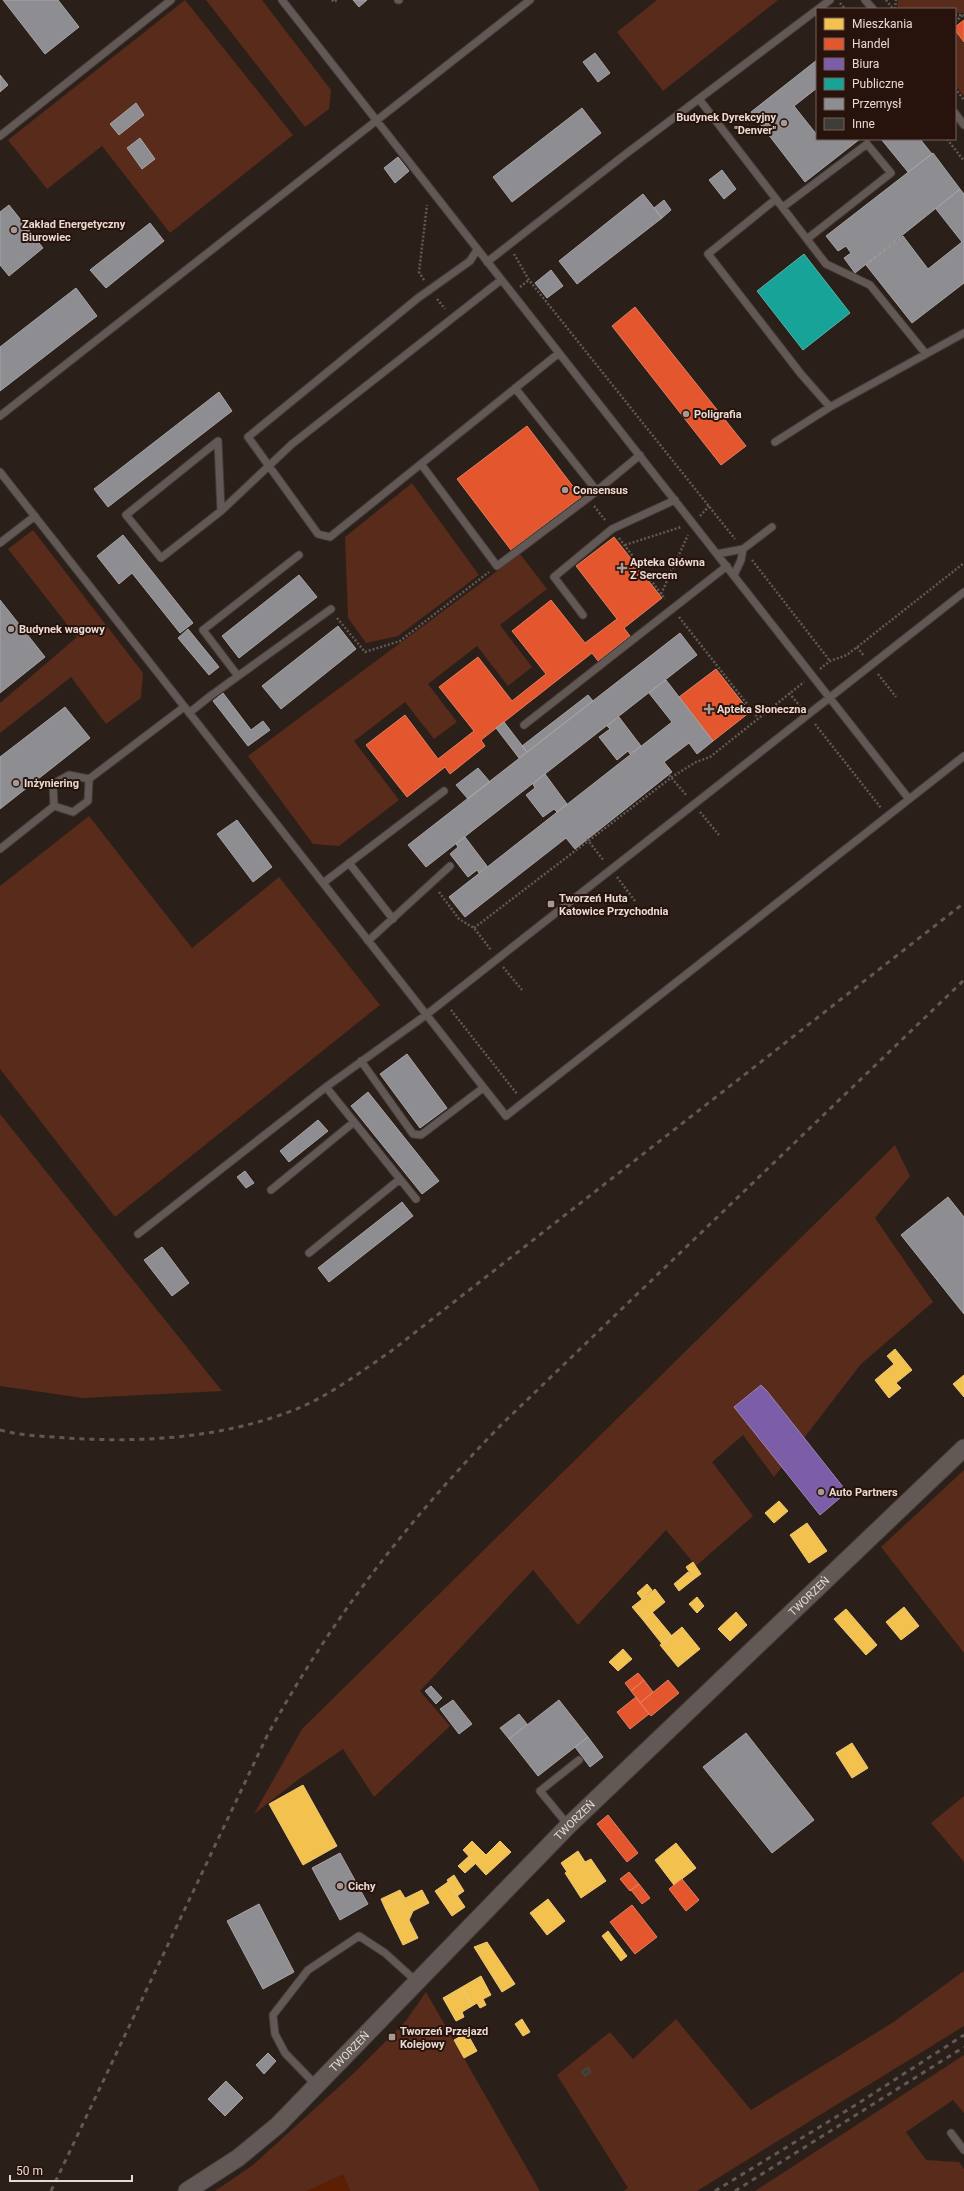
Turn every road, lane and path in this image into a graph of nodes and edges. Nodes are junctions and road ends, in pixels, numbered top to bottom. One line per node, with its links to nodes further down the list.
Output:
1 (171, 0): 19 (lane)
2 (282, 0): 17 (lane)
3 (332, 0): 4 (path)
4 (337, 0)
5 (530, 0): 17 (lane)
6 (830, 0): 9 (lane)
7 (865, 0): 10 (lane)
8 (886, 0): 11 (path)
9 (820, 8)
10 (872, 8)
11 (893, 8)
12 (816, 11): 14 (lane)
13 (956, 89): 15 (path)
14 (699, 100): 23 (lane); 26 (lane)
15 (964, 100)
16 (956, 114): 18 (lane)
17 (376, 121): 22 (lane); 37 (lane)
18 (964, 125)
19 (0, 136)
20 (948, 140): 21 (path)
21 (964, 161)
22 (429, 188): 27 (lane); 30 (path)
23 (776, 199): 24 (lane); 36 (lane)
24 (783, 207): 25 (lane); 25 (lane)
25 (807, 238): 34 (lane)
26 (510, 245): 28 (lane); 46 (path)
27 (477, 250): 28 (lane); 30 (lane)
28 (487, 262): 29 (lane)
29 (501, 280): 31 (lane); 33 (lane)
30 (431, 291): 31 (path); 41 (lane)
31 (452, 317): 41 (lane)
32 (964, 333): 34 (lane)
33 (559, 353): 35 (lane); 39 (lane)
34 (926, 354): 36 (lane)
35 (515, 388): 40 (lane); 43 (lane)
36 (830, 407): 38 (lane)
37 (0, 416)
38 (775, 442)
39 (640, 455): 43 (lane); 45 (lane)
40 (421, 464): 41 (lane); 57 (lane)
41 (268, 467): 47 (lane)
42 (0, 472): 48 (lane)
43 (597, 491): 44 (lane)
44 (588, 498): 51 (path); 57 (lane)
45 (675, 500): 49 (lane); 51 (lane)
46 (709, 506): 49 (path); 54 (path)
47 (221, 511): 47 (lane)
48 (35, 516): 52 (lane); 69 (lane)
49 (693, 523): 53 (path); 55 (lane); 61 (path)
50 (772, 527): 54 (lane)
51 (612, 528): 53 (path); 64 (lane)
52 (0, 543)
53 (625, 545): 61 (path)
54 (743, 549): 55 (lane); 59 (lane); 65 (path)
55 (717, 554): 58 (lane)
56 (299, 556): 66 (lane)
57 (497, 566): 62 (path)
58 (727, 566): 59 (lane); 63 (lane)
59 (734, 575): 68 (lane)
60 (964, 592): 68 (lane)
61 (661, 594): 63 (path)
62 (331, 609): 66 (lane)
63 (673, 609): 71 (path); 72 (lane)
64 (583, 615)
65 (830, 661)
66 (238, 676): 69 (lane)
67 (789, 693): 70 (path)
68 (829, 698): 70 (lane); 77 (lane)
69 (187, 710): 75 (lane); 83 (lane)
70 (808, 714): 79 (path); 88 (lane)
71 (758, 718)
72 (524, 725)
73 (964, 756): 77 (lane)
74 (672, 777): 86 (path)
75 (90, 779): 78 (lane); 78 (lane)
76 (444, 791): 81 (lane)
77 (909, 799): 79 (lane)
78 (54, 806): 80 (lane)
79 (888, 816): 95 (lane)
80 (0, 849)
81 (349, 863): 83 (lane); 85 (lane)
82 (450, 866): 84 (lane)
83 (323, 883): 87 (lane)
84 (433, 883): 85 (lane); 86 (path)
85 (393, 919): 87 (lane)
86 (474, 928): 88 (path)
87 (368, 941): 91 (lane)
88 (497, 958): 89 (path); 90 (lane)
89 (522, 990)
90 (444, 1000): 91 (lane); 95 (path)
91 (426, 1015): 92 (lane); 94 (lane)
92 (361, 1061): 93 (lane); 94 (lane)
93 (326, 1087): 96 (lane); 100 (lane)
94 (483, 1088): 95 (lane)
95 (524, 1102)
96 (354, 1122): 97 (lane); 98 (lane)
97 (400, 1179): 99 (lane); 101 (lane)
98 (271, 1190)
99 (416, 1199)
100 (138, 1234)
101 (309, 1253)
102 (964, 1448): 104 (street, TWORZEŃ)
103 (579, 1760): 104 (lane)
104 (568, 1826): 105 (street, TWORZEŃ)
105 (416, 1981): 106 (street, TWORZEŃ); 106 (lane)
106 (316, 2085): 109 (street, TWORZEŃ)
107 (951, 2132): 108 (lane)
108 (964, 2150)
109 (187, 2191)

